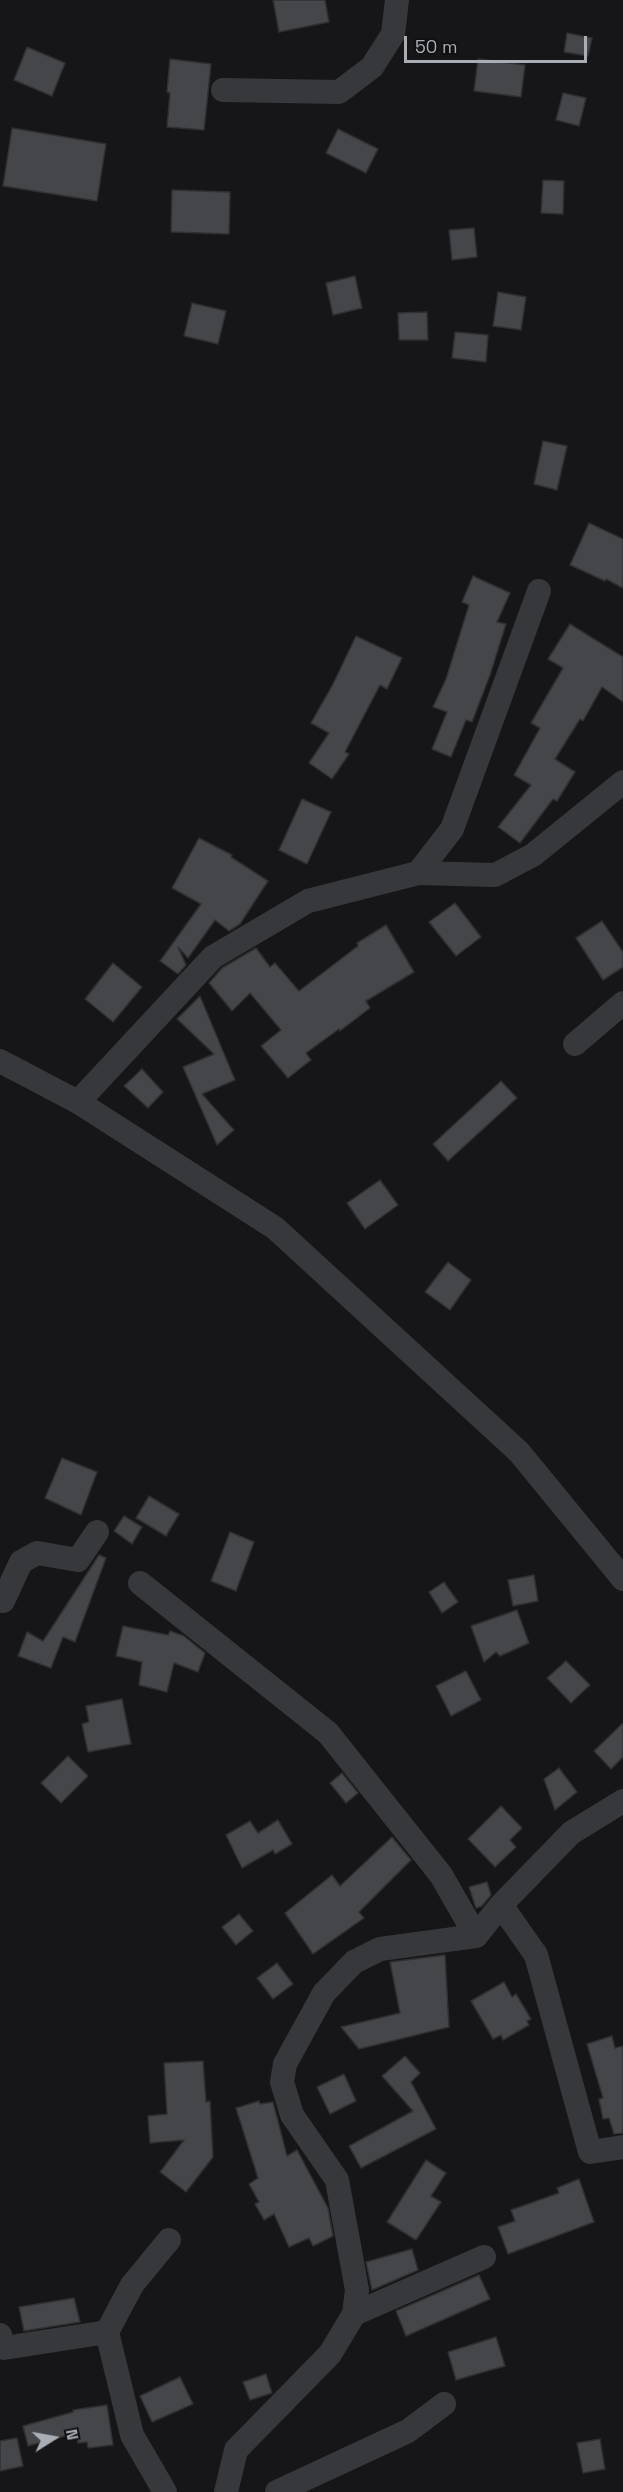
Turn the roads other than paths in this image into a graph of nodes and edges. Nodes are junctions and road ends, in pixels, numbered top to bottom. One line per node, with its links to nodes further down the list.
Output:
1 (398, 0): 2 (street)
2 (223, 90)
3 (539, 591): 5 (street)
4 (623, 782): 5 (street)
5 (418, 873): 9 (street)
6 (623, 1003): 7 (street)
7 (575, 1044)
8 (0, 1061): 9 (street)
9 (78, 1102): 11 (street)
10 (97, 1532): 13 (street)
11 (621, 1572)
12 (140, 1582): 16 (street)
13 (1, 1603)
14 (623, 1801): 15 (street)
15 (501, 1905): 16 (street); 17 (street)
16 (476, 1936): 20 (street)
17 (623, 2147)
18 (169, 2240): 21 (street)
19 (484, 2258): 20 (street)
20 (354, 2314): 25 (street)
21 (107, 2332): 22 (street); 24 (street)
22 (0, 2335)
23 (444, 2404): 26 (street)
24 (165, 2492)
25 (226, 2492)
26 (277, 2492)

